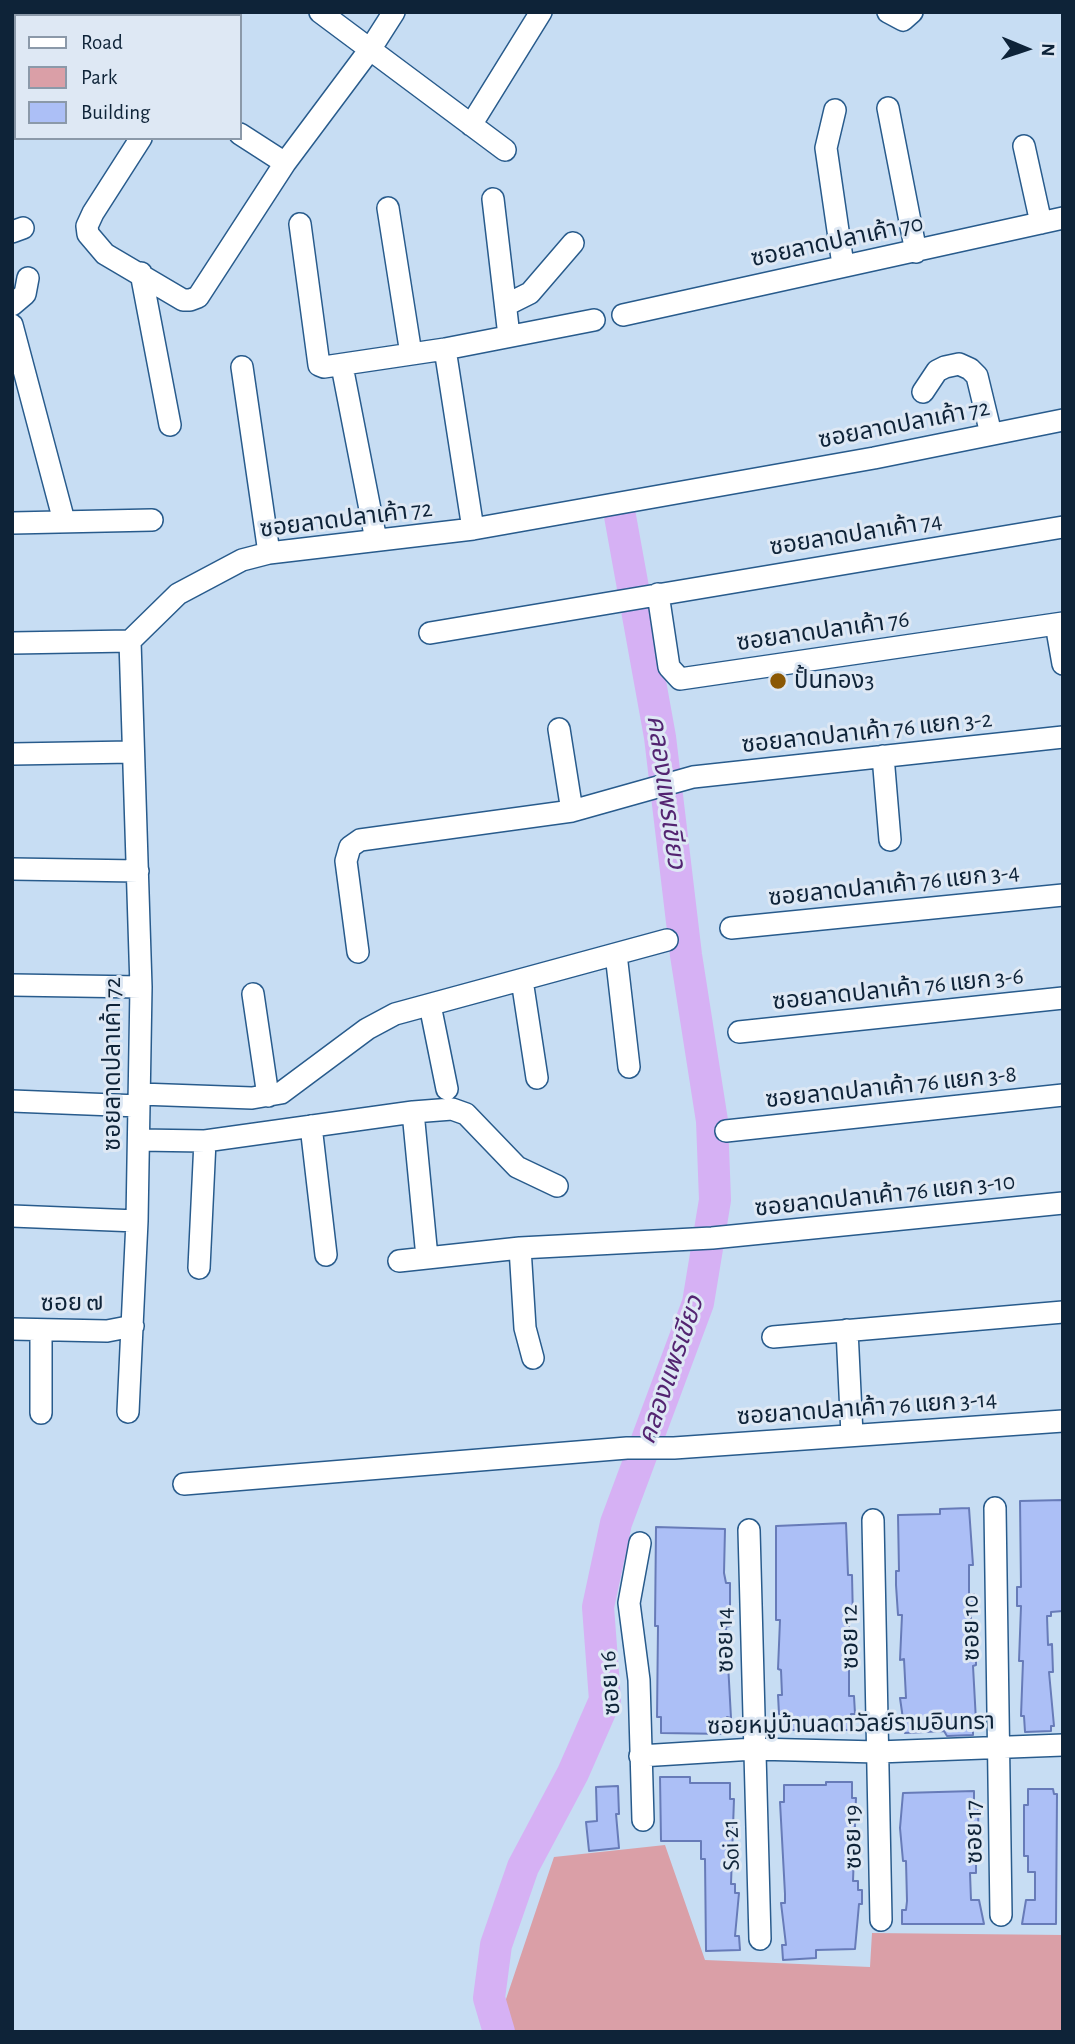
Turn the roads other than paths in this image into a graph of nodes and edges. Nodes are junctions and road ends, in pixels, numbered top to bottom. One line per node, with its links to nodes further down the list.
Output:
1 (320, 12): 6 (street)
2 (394, 12): 6 (street)
3 (541, 12): 9 (street)
4 (888, 12): 5 (street)
5 (912, 12)
6 (371, 48): 9 (street); 14 (street)
7 (888, 108): 21 (street)
8 (835, 110): 22 (street)
9 (471, 125): 13 (street)
10 (242, 135): 14 (street)
11 (140, 140): 23 (street)
12 (1024, 146): 18 (street)
13 (505, 150)
14 (285, 163): 23 (street)
15 (493, 199): 26 (street)
16 (388, 208): 32 (street)
17 (1063, 218): 18 (street, ซอยลาดปลาเค้า 70)
18 (1041, 223): 21 (street, ซอยลาดปลาเค้า 70)
19 (300, 224): 33 (street)
20 (573, 243): 26 (street)
21 (916, 252): 22 (street, ซอยลาดปลาเค้า 70)
22 (843, 265): 27 (street, ซอยลาดปลาเค้า 70)
23 (141, 272): 38 (street)
24 (28, 278): 25 (street)
25 (12, 305)
26 (506, 305): 30 (street)
27 (623, 316)
28 (594, 320): 30 (street)
29 (12, 325): 35 (street)
30 (509, 336): 31 (street)
31 (446, 349): 32 (street); 44 (street)
32 (411, 354): 33 (street)
33 (342, 366): 45 (street)
34 (242, 367): 46 (street)
35 (19, 378): 41 (street)
36 (923, 392): 39 (street)
37 (1063, 420): 39 (street, ซอยลาดปลาเค้า 72)
38 (170, 425)
39 (991, 434): 44 (street, ซอยลาดปลาเค้า 72)
40 (152, 520): 41 (street)
41 (64, 521): 42 (street)
42 (12, 523)
43 (1063, 527): 47 (street, ซอยลาดปลาเค้า 74)
44 (473, 529): 45 (street, ซอยลาดปลาเค้า 72)
45 (376, 540): 46 (street, ซอยลาดปลาเค้า 72)
46 (269, 553): 50 (street, ซอยลาดปลาเค้า 72)
47 (641, 597): 48 (street, ซอยลาดปลาเค้า 76); 49 (street, ซอยลาดปลาเค้า 74)
48 (1060, 624): 52 (street)
49 (430, 633)
50 (130, 641): 51 (street); 55 (street, ซอยลาดปลาเค้า 72)
51 (12, 643)
52 (1063, 664)
53 (559, 729): 58 (street)
54 (1063, 737): 57 (street, ซอยลาดปลาเค้า 76 แยก 3-2)
55 (132, 752): 56 (street); 61 (street, ซอยลาดปลาเค้า 72)
56 (12, 754)
57 (883, 757): 58 (street, ซอยลาดปลาเค้า 76 แยก 3-2); 59 (street)
58 (572, 811): 65 (street, ซอยลาดปลาเค้า 76 แยก 3-2)
59 (891, 840)
60 (12, 869): 61 (street)
61 (138, 871): 69 (street, ซอยลาดปลาเค้า 72)
62 (1063, 895): 63 (street, ซอยลาดปลาเค้า 76 แยก 3-4)
63 (731, 928)
64 (667, 940): 66 (street)
65 (358, 952)
66 (616, 954): 67 (street); 74 (street)
67 (522, 980): 72 (street); 75 (street)
68 (12, 985): 69 (street)
69 (141, 987): 79 (street, ซอยลาดปลาเค้า 72)
70 (253, 994): 78 (street)
71 (1063, 998): 73 (street, ซอยลาดปลาเค้า 76 แยก 3-6)
72 (430, 1004): 76 (street); 78 (street)
73 (739, 1032)
74 (629, 1066)
75 (537, 1078)
76 (447, 1089)
77 (1063, 1095): 83 (street, ซอยลาดปลาเค้า 76 แยก 3-8)
78 (268, 1096): 79 (street)
79 (139, 1100): 80 (street); 84 (street, ซอยลาดปลาเค้า 72)
80 (12, 1101)
81 (413, 1112): 82 (street); 86 (street); 90 (street)
82 (311, 1126): 85 (street); 92 (street)
83 (726, 1131)
84 (139, 1140): 85 (street); 89 (street, ซอยลาดปลาเค้า 72)
85 (205, 1140): 94 (street)
86 (557, 1186)
87 (1063, 1203): 91 (street, ซอยลาดปลาเค้า 76 แยก 3-10)
88 (12, 1216): 89 (street)
89 (138, 1221): 96 (street, ซอยลาดปลาเค้า 72)
90 (426, 1247)
91 (520, 1248): 93 (street, ซอยลาดปลาเค้า 76 แยก 3-10); 101 (street)
92 (326, 1255)
93 (399, 1261)
94 (199, 1268)
95 (1063, 1312): 99 (street)
96 (133, 1326): 98 (street, ซอย ๗); 102 (street, ซอยลาดปลาเค้า 72)
97 (12, 1329): 98 (street, ซอย ๗)
98 (41, 1330): 103 (street)
99 (848, 1330): 100 (street); 105 (street)
100 (773, 1336)
101 (533, 1358)
102 (128, 1412)
103 (41, 1413)
104 (1063, 1420): 105 (street, ซอยลาดปลาเค้า 76 แยก 3-14)
105 (852, 1434): 106 (street, ซอยลาดปลาเค้า 76 แยก 3-14)
106 (184, 1484)
107 (995, 1508): 112 (street, ซอย 10)
108 (873, 1520): 114 (street, ซอย 12)
109 (749, 1530): 113 (street, ซอย 14)
110 (640, 1544): 115 (street, ซอย 16)
111 (1063, 1745): 112 (street, ซอยหมู่บ้านลดาวัลย์รามอินทรา)
112 (999, 1747): 114 (street, ซอยหมู่บ้านลดาวัลย์รามอินทรา); 117 (street, ซอย 17)
113 (754, 1749): 114 (street, ซอยหมู่บ้านลดาวัลย์รามอินทรา); 115 (street, ซอยหมู่บ้านลดาวัลย์รามอินทรา); 119 (street, Soi 21)
114 (878, 1752): 118 (street, ซอย 19)
115 (640, 1756): 116 (street, ซอย 16)
116 (643, 1820)
117 (1001, 1915)
118 (881, 1920)
119 (760, 1939)

